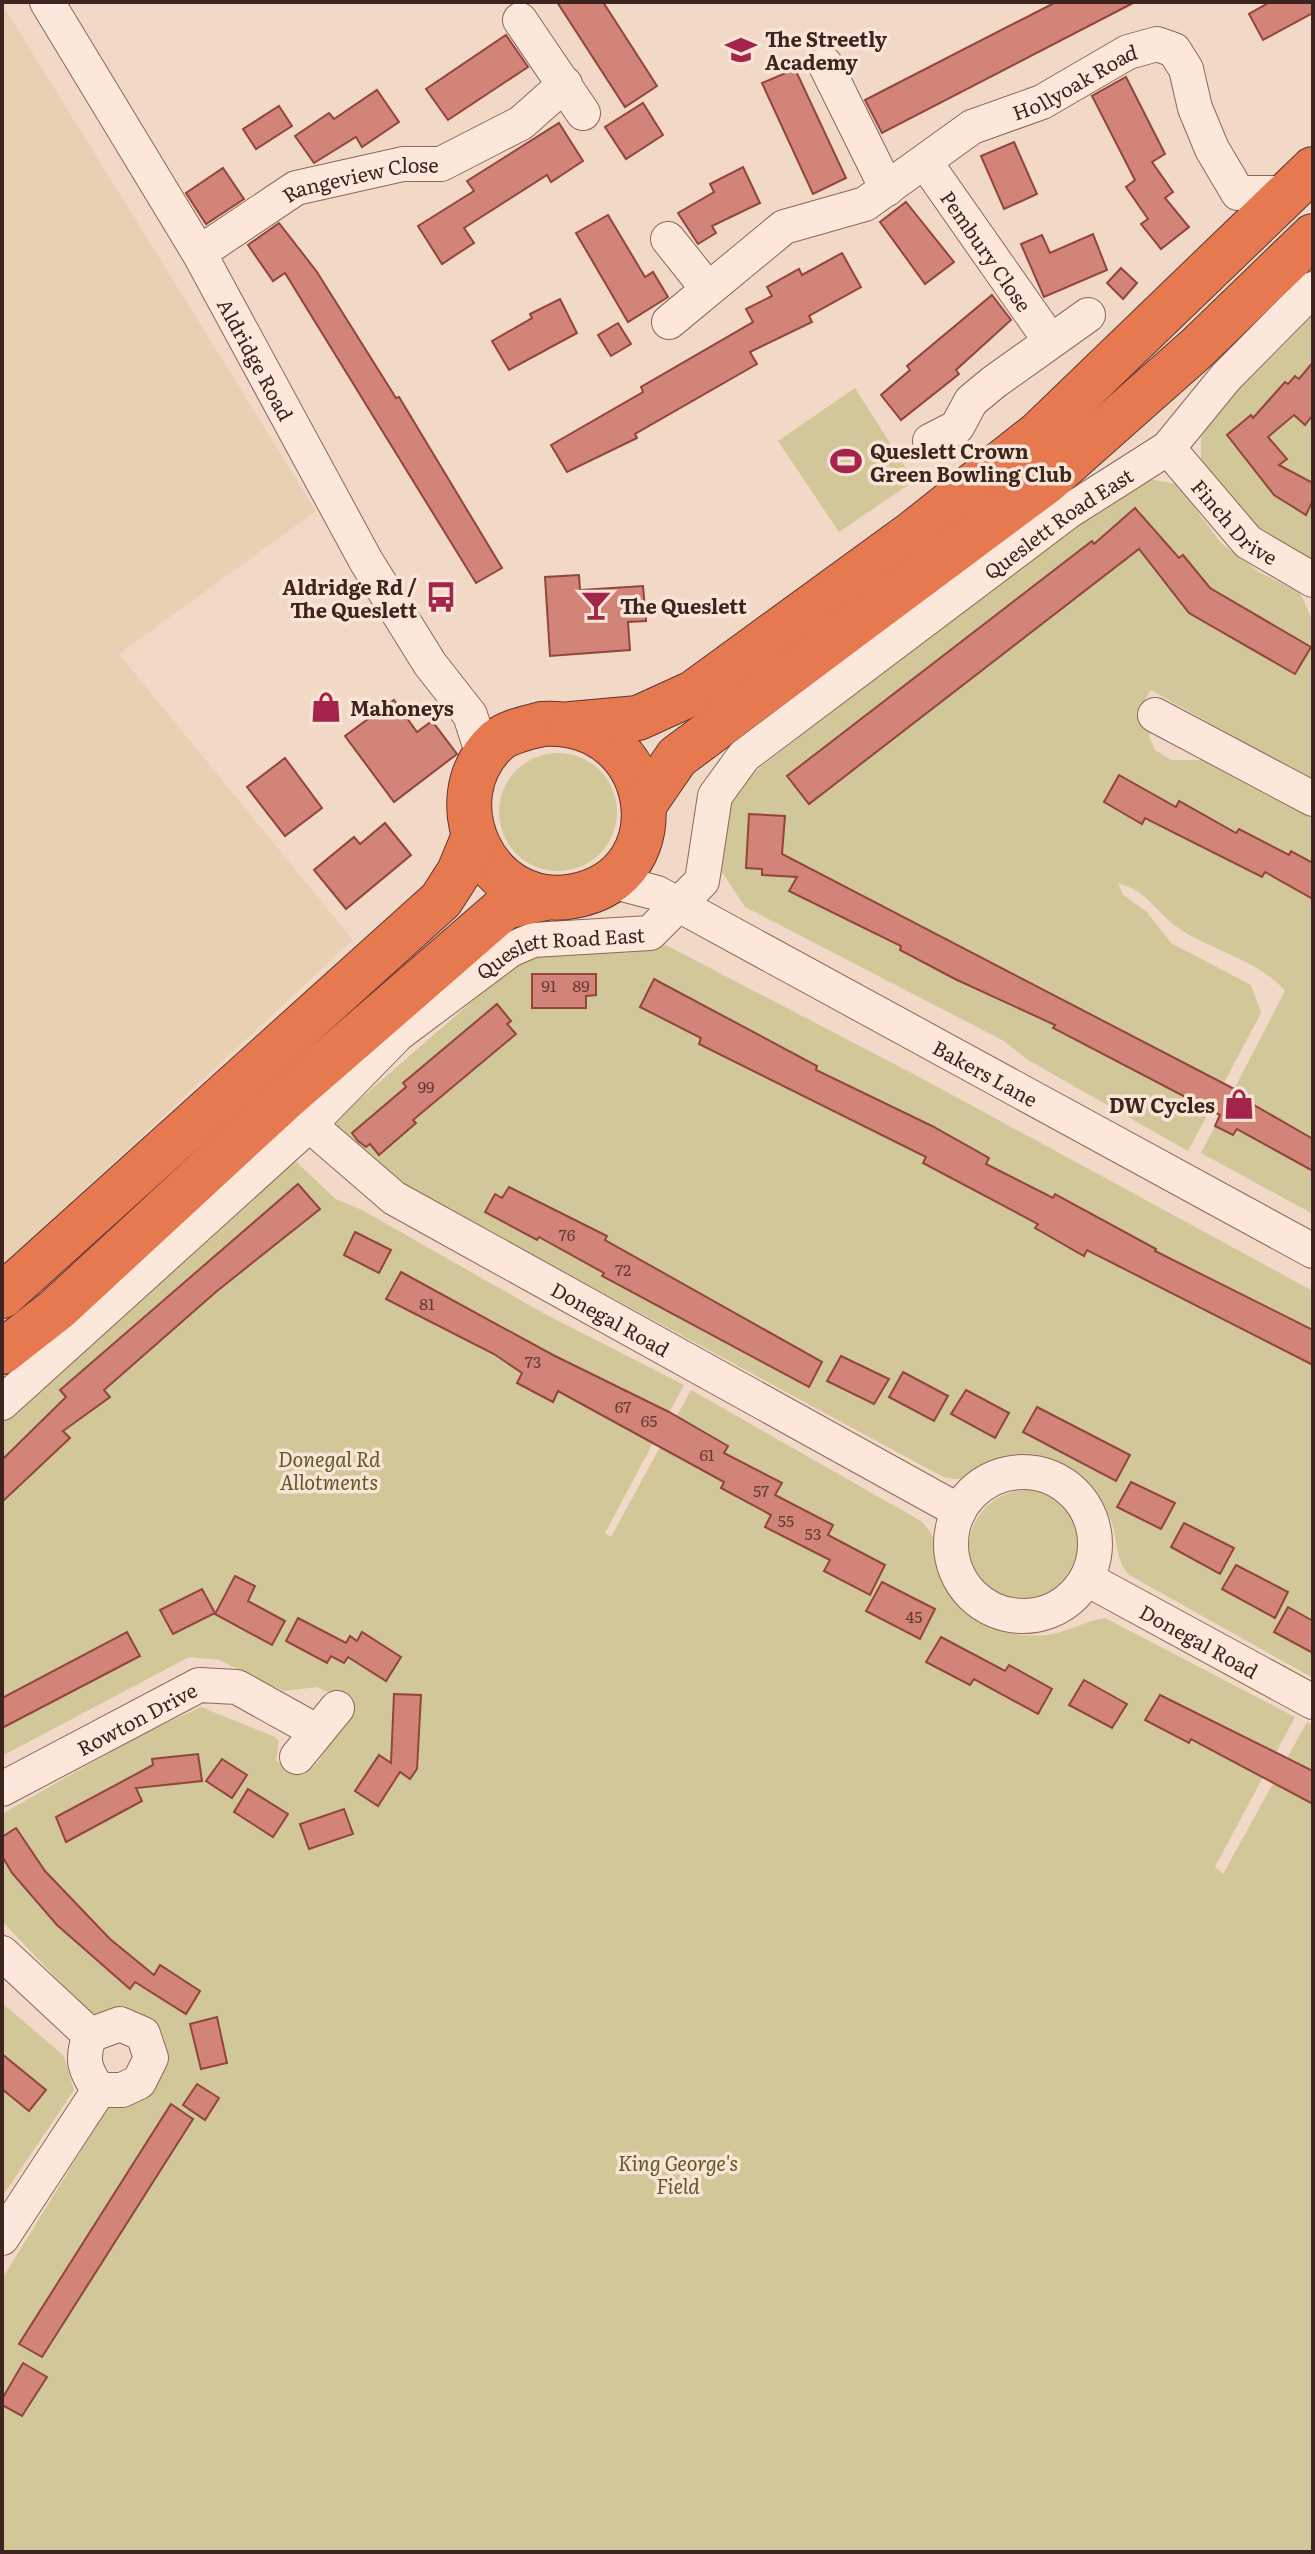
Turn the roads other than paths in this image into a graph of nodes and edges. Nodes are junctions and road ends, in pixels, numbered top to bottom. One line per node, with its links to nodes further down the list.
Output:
1 (47, 2): 12 (street, Aldridge Road)
2 (520, 20): 4 (street)
3 (825, 64): 8 (street)
4 (565, 84): 5 (street); 12 (street, Rangeview Close)
5 (583, 113)
6 (925, 162): 8 (street, Hollyoak Road); 9 (street, Hollyoak Road); 18 (street, Pembury Close)
7 (1300, 181): 9 (highway)
8 (887, 189): 13 (street, Hollyoak Road)
9 (1242, 212): 16 (highway)
10 (1313, 236): 19 (highway, Queslett Road East)
11 (668, 239): 13 (street)
12 (199, 253): 26 (street, Aldridge Road)
13 (707, 288): 17 (street, Hollyoak Road)
14 (1313, 289): 19 (street, Queslett Road East)
15 (1088, 315): 18 (street)
16 (1163, 315): 19 (highway); 24 (highway)
17 (669, 322)
18 (1049, 339): 20 (street)
19 (1211, 362): 21 (street, Queslett Road East); 28 (highway, Queslett Road East)
20 (930, 441)
21 (1168, 448): 22 (street, Finch Drive); 32 (street, Queslett Road East)
22 (1313, 582): 23 (street, Finch Drive)
23 (1313, 603)
24 (571, 724): 26 (highway); 28 (highway)
25 (1169, 730): 27 (street)
26 (497, 746): 29 (highway)
27 (1313, 799)
28 (644, 805): 30 (highway)
29 (473, 838): 31 (highway); 33 (highway)
30 (623, 867): 31 (highway); 32 (street)
31 (545, 898): 34 (highway, Queslett Road East)
32 (667, 898): 34 (street, Queslett Road East); 35 (street, Bakers Lane)
33 (250, 1071): 34 (highway); 36 (highway)
34 (295, 1113): 37 (highway, Queslett Road East); 38 (street, Queslett Road East); 39 (street, Donegal Road)
35 (1313, 1251)
36 (2, 1296)
37 (2, 1352)
38 (2, 1403)
39 (959, 1511): 40 (street); 40 (street)
40 (1087, 1579): 41 (street, Donegal Road)
41 (1313, 1702)
42 (317, 1732): 43 (street, Rowton Drive)
43 (2, 1789)
44 (2, 1953): 45 (street)
45 (90, 2035): 46 (street); 46 (street)
46 (99, 2090): 47 (street)
47 (2, 2238)

